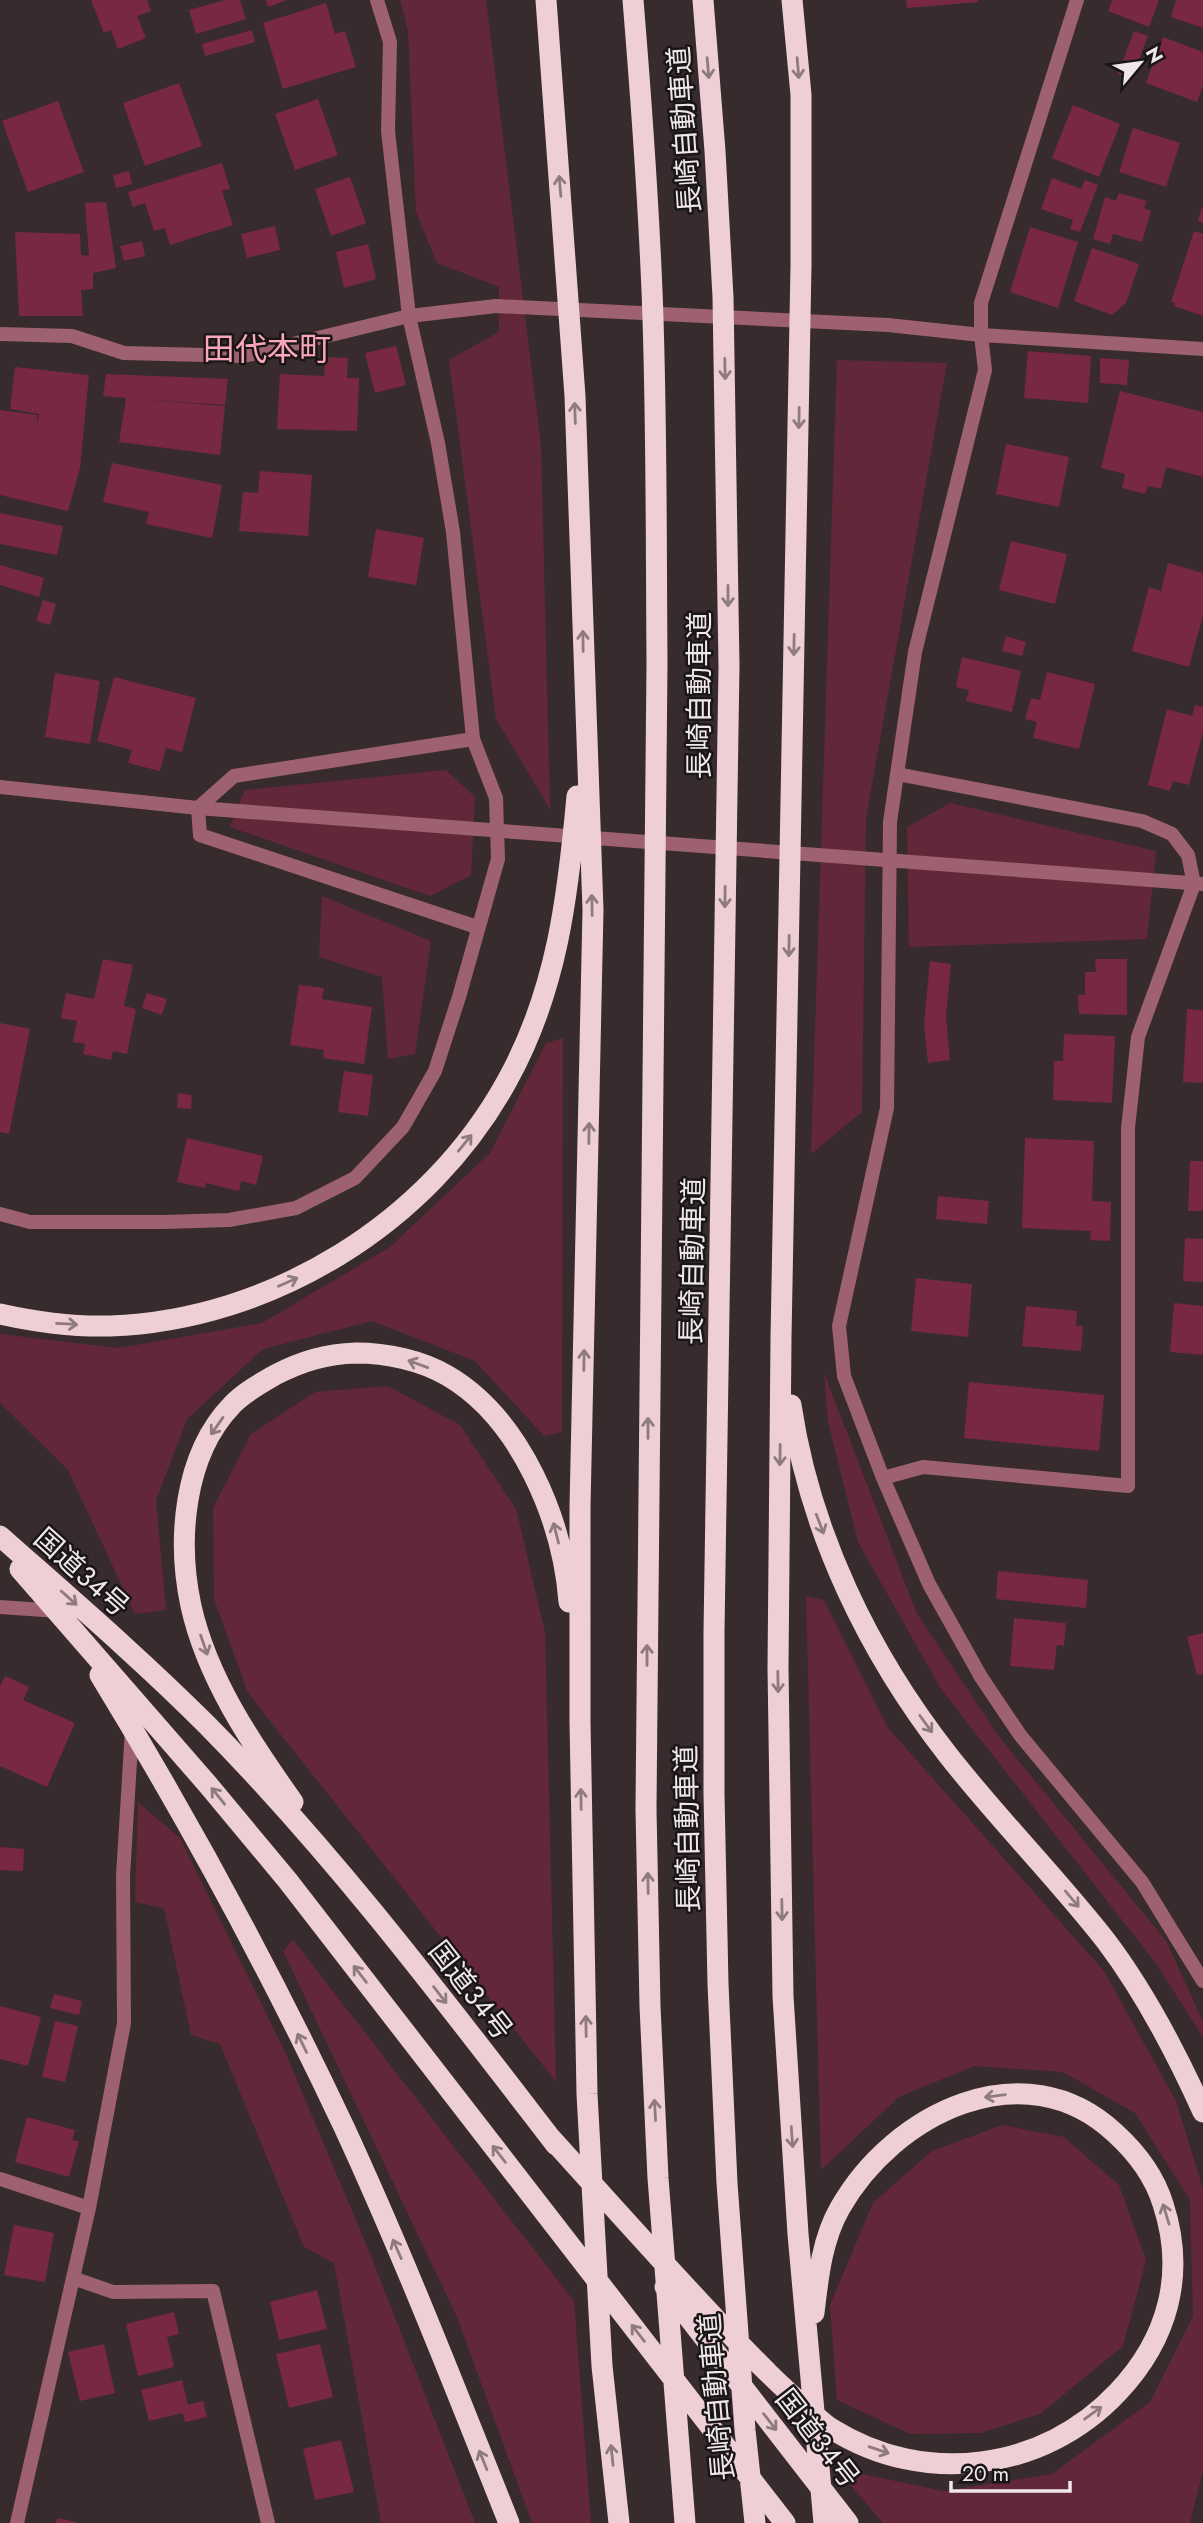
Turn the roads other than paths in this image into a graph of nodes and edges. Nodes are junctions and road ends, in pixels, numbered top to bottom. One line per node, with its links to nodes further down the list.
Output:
1 (377, 0): 7 (street)
2 (545, 0): 11 (highway, one-way to 2)
3 (633, 0): 40 (highway, 長崎自動車道, one-way to 3)
4 (703, 0): 41 (highway, 長崎自動車道, one-way to 41)
5 (792, 0): 20 (highway, one-way to 20)
6 (1077, 0): 9 (street)
7 (409, 316): 8 (street); 9 (street); 12 (street)
8 (0, 334)
9 (981, 335): 10 (street); 13 (street)
10 (1203, 349)
11 (584, 709): 19 (highway, one-way to 11); 26 (highway, one-way to 11)
12 (473, 739): 15 (street); 17 (street)
13 (897, 774): 16 (street); 21 (street)
14 (0, 787): 15 (street)
15 (198, 807): 16 (street); 17 (street)
16 (1198, 884): 21 (street)
17 (477, 927): 18 (street)
18 (0, 1214)
19 (0, 1314)
20 (781, 1338): 30 (highway, one-way to 30); 35 (highway, one-way to 35)
21 (883, 1479): 29 (street)
22 (0, 1536): 28 (highway, 国道34号, one-way to 28)
23 (0, 1546): 25 (highway, 国道34号)
24 (0, 1607): 25 (street)
25 (64, 1618): 27 (highway); 42 (highway, 国道34号, one-way to 25)
26 (580, 1722): 28 (highway, one-way to 28); 39 (highway, one-way to 26)
27 (132, 1728): 33 (street); 38 (highway, one-way to 27)
28 (398, 1941): 31 (highway, 国道34号, one-way to 31)
29 (1203, 1981)
30 (1203, 2112)
31 (549, 2136): 35 (highway, one-way to 35); 44 (highway, 国道34号, one-way to 44)
32 (0, 2179): 33 (street)
33 (89, 2208): 34 (street)
34 (73, 2277): 36 (street); 37 (street)
35 (808, 2364): 43 (highway)
36 (16, 2523)
37 (268, 2523)
38 (509, 2523)
39 (619, 2523)
40 (685, 2523)
41 (755, 2523)
42 (785, 2523)
43 (824, 2523)
44 (848, 2523)

